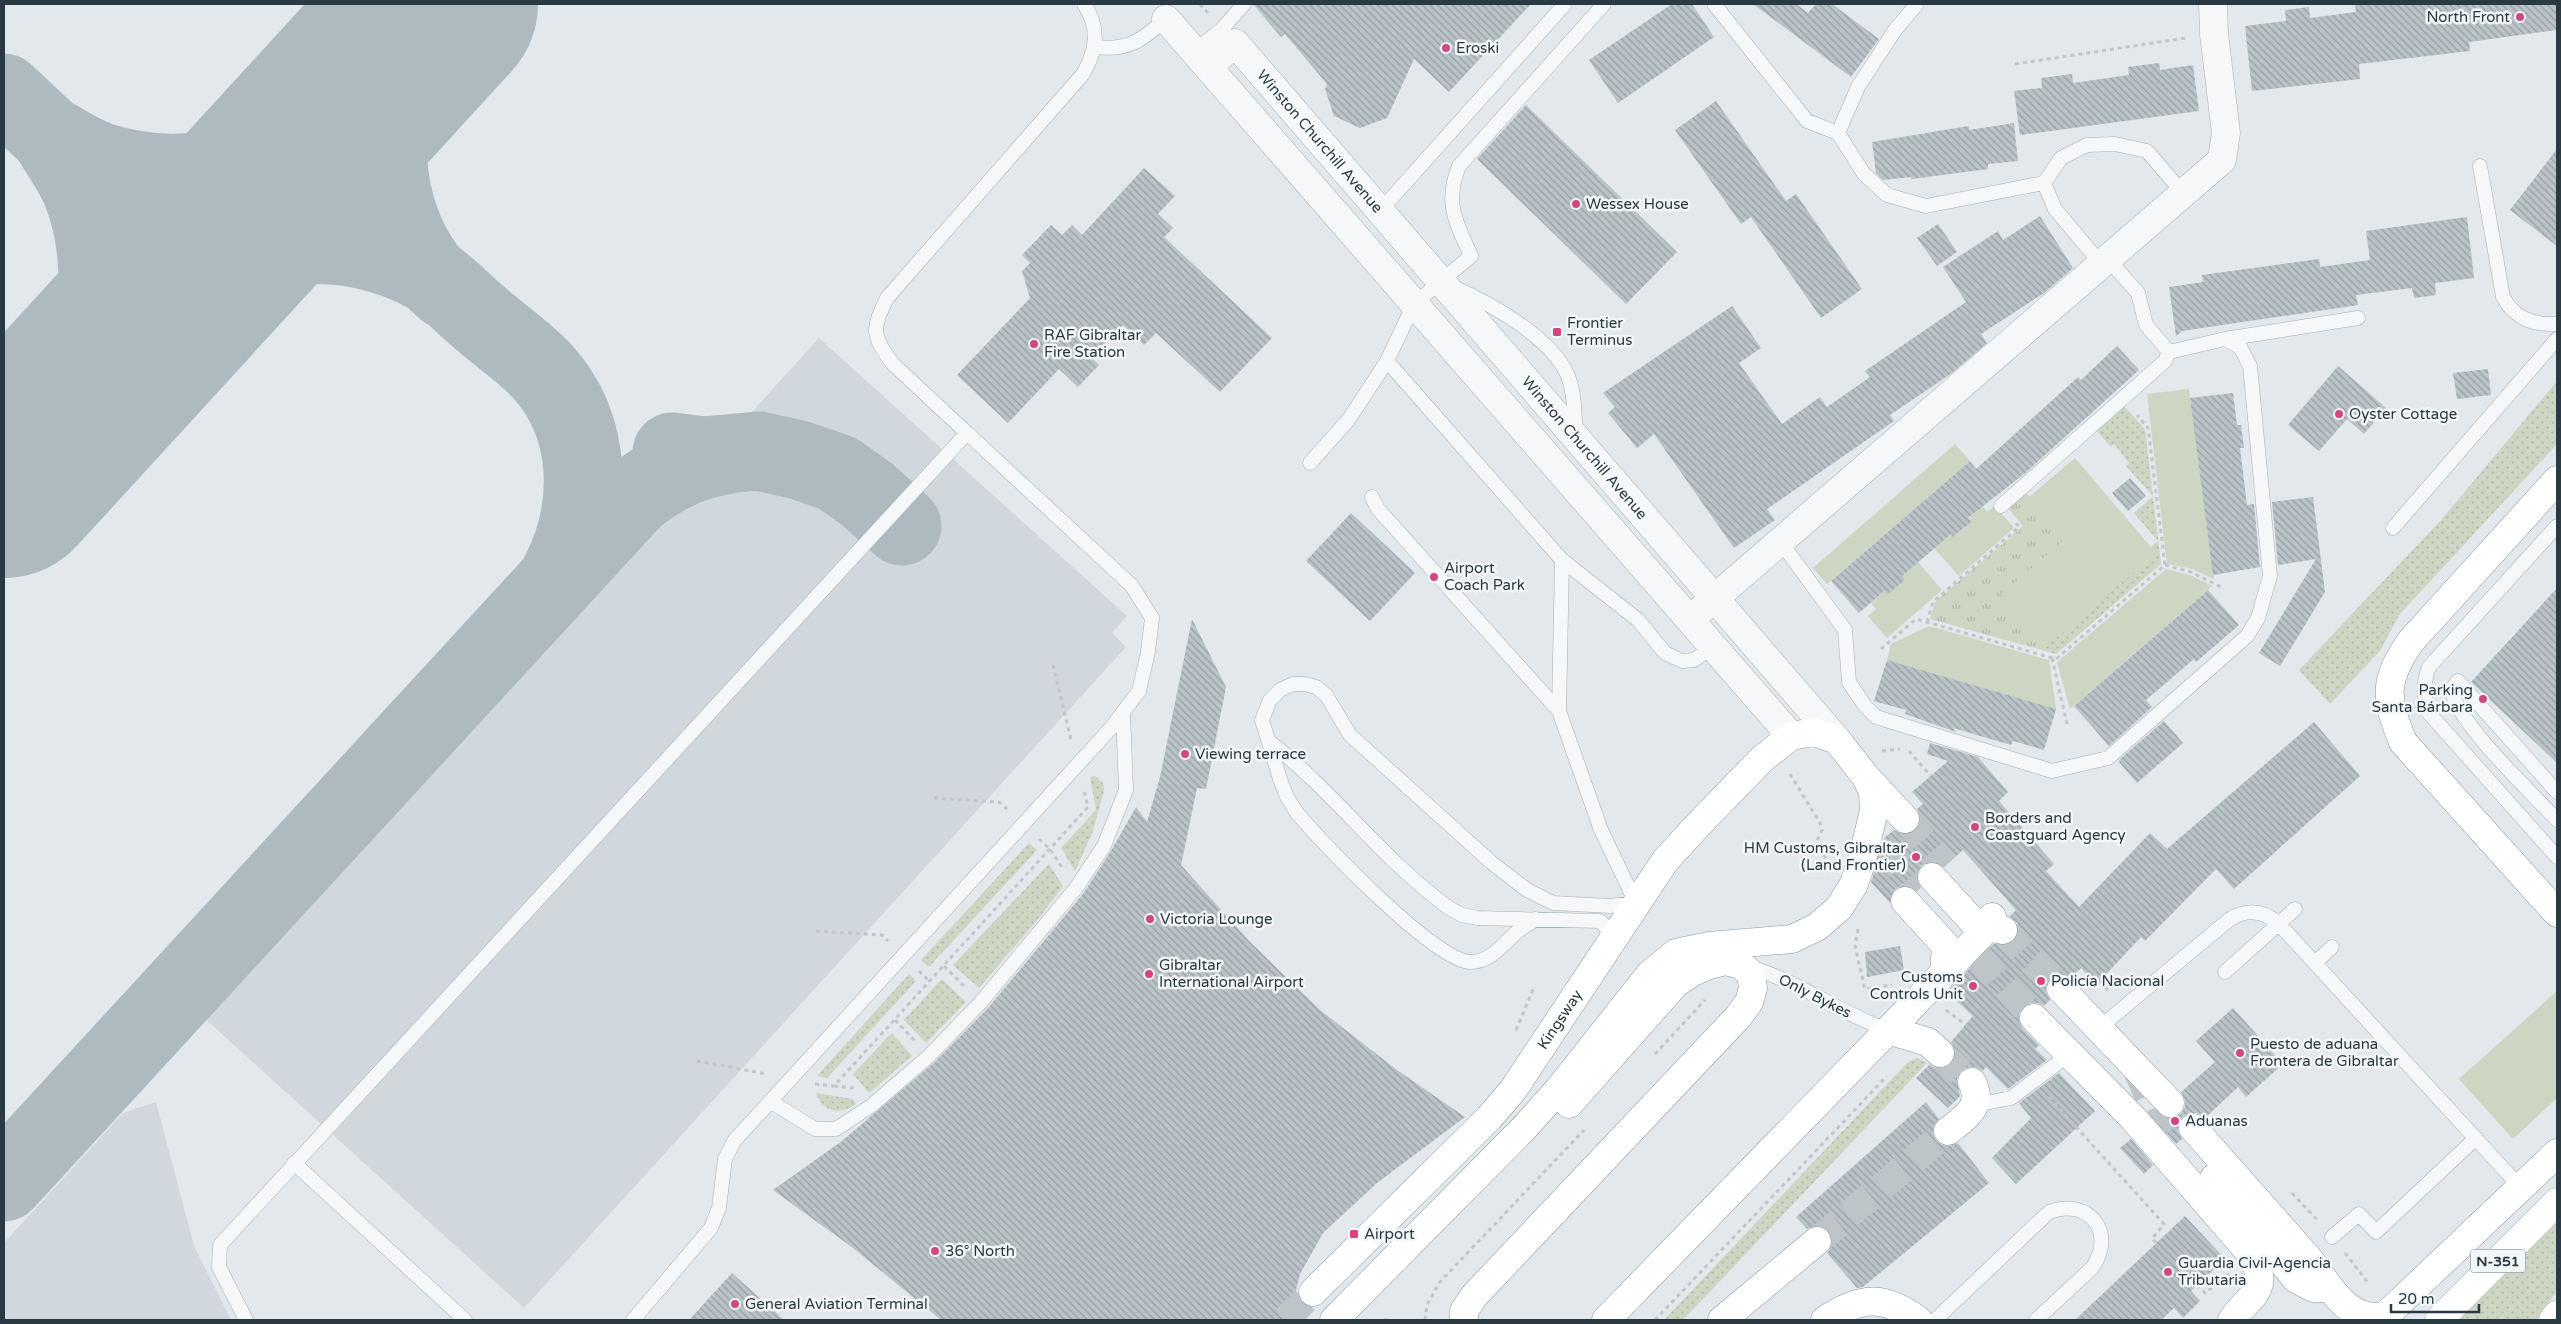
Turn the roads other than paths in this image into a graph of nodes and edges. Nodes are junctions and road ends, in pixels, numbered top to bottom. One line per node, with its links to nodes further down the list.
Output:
1 (1084, 4): 9 (lane)
2 (1244, 4): 10 (lane)
3 (1565, 4): 15 (lane)
4 (1604, 4): 17 (lane)
5 (1714, 4): 11 (lane)
6 (1917, 4): 11 (lane)
7 (2213, 4): 14 (street)
8 (1166, 19): 9 (lane); 10 (street)
9 (1095, 47): 25 (lane)
10 (1201, 60): 15 (street, Winston Churchill Avenue); 18 (street)
11 (1838, 133): 13 (lane)
12 (2480, 166): 20 (lane)
13 (2044, 183): 14 (lane); 16 (lane)
14 (2183, 193): 16 (street)
15 (1380, 211): 17 (street, Winston Churchill Avenue)
16 (2105, 262): 23 (lane); 33 (street)
17 (1441, 282): 18 (lane); 26 (street, Winston Churchill Avenue); 26 (lane)
18 (1414, 304): 24 (lane); 36 (street)
19 (2358, 318): 22 (lane)
20 (2557, 324)
21 (2557, 339): 32 (lane)
22 (2225, 340): 23 (lane); 33 (lane)
23 (2169, 352): 30 (lane)
24 (1387, 361): 27 (lane); 34 (lane)
25 (967, 433): 39 (lane); 73 (lane)
26 (1576, 438): 35 (street, Winston Churchill Avenue)
27 (1310, 463)
28 (2557, 480): 51 (main road)
29 (1372, 496): 38 (lane)
30 (2001, 506)
31 (2557, 526): 47 (lane)
32 (2393, 528)
33 (1780, 541): 35 (street)
34 (1562, 560): 37 (lane); 38 (lane)
35 (1715, 598): 36 (street); 41 (street, Winston Churchill Avenue)
36 (1689, 620): 37 (street)
37 (1713, 647): 40 (street)
38 (1559, 711): 49 (lane)
39 (1123, 712): 68 (lane); 68 (lane)
40 (1790, 736): 41 (main road); 49 (main road, Kingsway)
41 (1837, 740): 43 (main road, Winston Churchill Avenue)
42 (1271, 743): 49 (lane); 52 (lane); 52 (lane)
43 (1869, 764): 46 (main road); 46 (main road, Winston Churchill Avenue)
44 (2557, 792): 45 (lane)
45 (2557, 820)
46 (1880, 845): 85 (main road, Winston Churchill Avenue)
47 (2557, 857)
48 (1925, 883): 56 (main road); 56 (main road); 60 (main road)
49 (1636, 903): 54 (main road, Kingsway)
50 (2294, 909): 53 (lane)
51 (2557, 913)
52 (1536, 919): 54 (lane)
53 (2278, 924): 57 (lane); 59 (lane); 63 (lane)
54 (1610, 944): 80 (main road, Kingsway)
55 (2332, 947): 57 (lane)
56 (1972, 954): 60 (main road)
57 (2315, 963): 71 (lane)
58 (1741, 965): 64 (lane, Only Bykes); 86 (main road); 87 (main road)
59 (2225, 972)
60 (1944, 973): 64 (main road)
61 (2061, 989): 63 (main road)
62 (2034, 1018): 66 (main road)
63 (2099, 1028): 69 (main road)
64 (1888, 1030): 65 (main road); 88 (main road)
65 (1940, 1052)
66 (2070, 1054): 67 (lane); 94 (main road)
67 (1973, 1094): 70 (main road)
68 (770, 1101): 84 (lane)
69 (2170, 1103)
70 (1948, 1131)
71 (2476, 1138): 74 (lane); 76 (lane)
72 (2557, 1153): 74 (main road)
73 (294, 1163): 82 (lane); 83 (lane)
74 (2521, 1188): 79 (main road)
75 (2557, 1202): 96 (main road, N-351)
76 (2332, 1237)
77 (1817, 1241): 89 (main road)
78 (2290, 1272): 79 (main road); 79 (main road); 95 (main road)
79 (2328, 1288)
80 (1313, 1292)
81 (2557, 1315): 97 (main road)
82 (246, 1320)
83 (464, 1320)
84 (632, 1320)
85 (1334, 1320)
86 (1355, 1320)
87 (1464, 1320)
88 (1606, 1320)
89 (1722, 1320)
90 (1826, 1320): 91 (main road)
91 (1918, 1320)
92 (1935, 1320): 93 (lane)
93 (2036, 1320)
94 (2232, 1320)
95 (2239, 1320)
96 (2439, 1320)
97 (2553, 1320)

